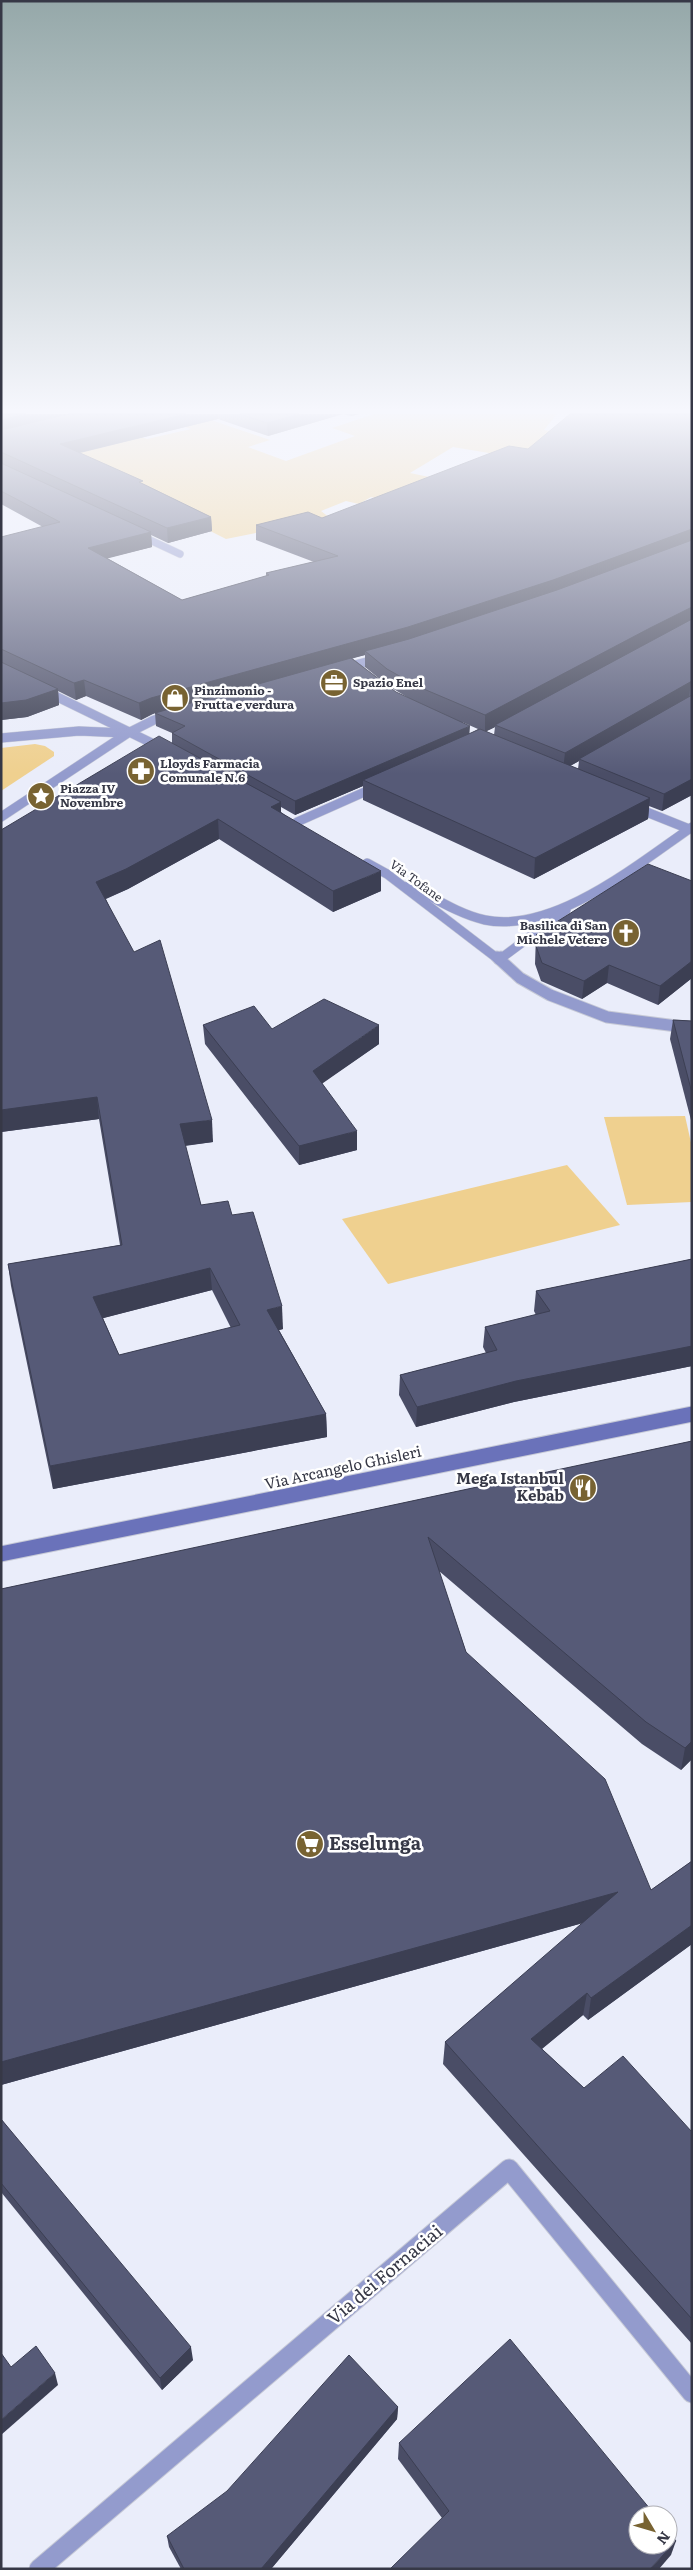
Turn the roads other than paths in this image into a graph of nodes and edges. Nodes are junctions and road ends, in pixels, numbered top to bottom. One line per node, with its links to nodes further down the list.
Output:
1 (138, 534): 2 (street)
2 (180, 554)
3 (387, 656): 4 (street)
4 (354, 665): 5 (street); 6 (street)
5 (335, 670)
6 (362, 674)
7 (37, 687): 9 (street)
8 (182, 712): 9 (street)
9 (128, 733): 10 (street); 11 (street); 14 (street)
10 (1, 738)
11 (169, 752)
12 (388, 782): 15 (street)
13 (626, 804): 16 (street)
14 (1, 817)
15 (288, 817)
16 (690, 828): 19 (street)
17 (362, 860): 18 (street, Via Tofane)
18 (387, 874): 19 (street); 20 (street, Via Tofane)
19 (580, 900): 20 (street)
20 (499, 958): 21 (street, Via Tofane)
21 (692, 1028)
22 (692, 1414): 23 (main road, Via Arcangelo Ghisleri)
23 (1, 1554)
24 (692, 2393): 25 (street, Via dei Fornaciai)
25 (39, 2569)

